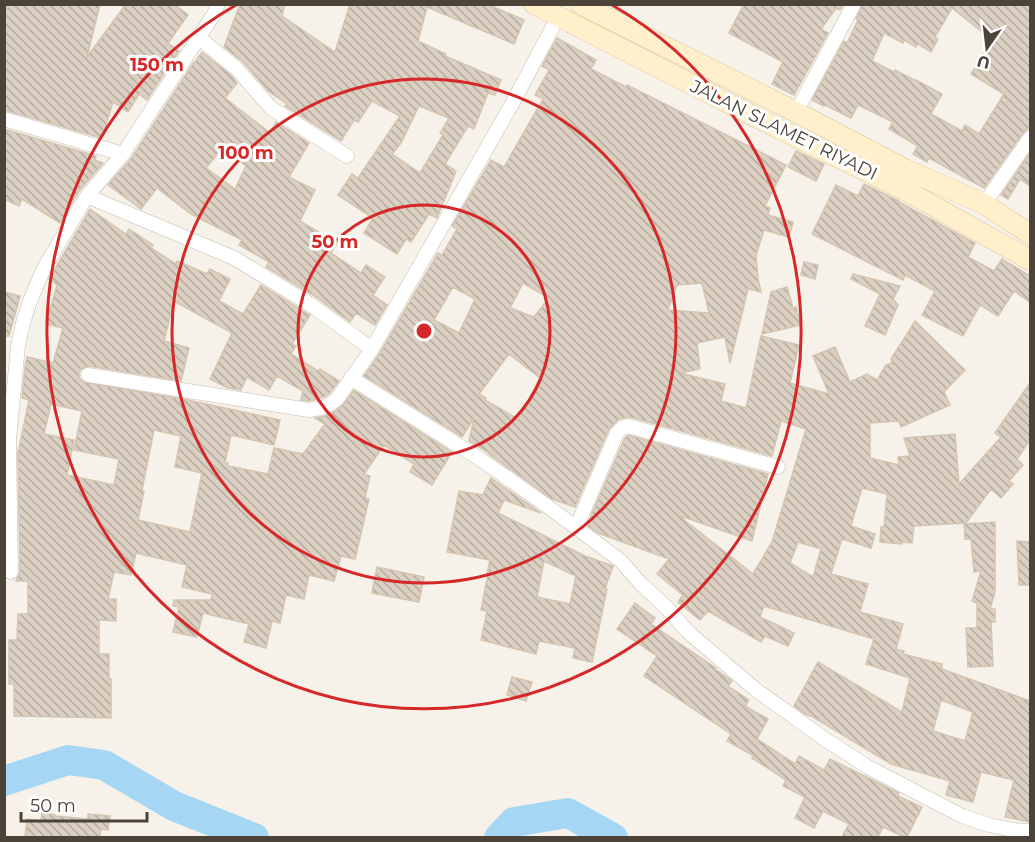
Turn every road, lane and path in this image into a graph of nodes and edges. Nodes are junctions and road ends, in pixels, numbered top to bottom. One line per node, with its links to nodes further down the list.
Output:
1 (218, 4): 6 (street)
2 (534, 4): 5 (main road, JALAN SLAMET RIYADI)
3 (580, 4): 7 (main road, JALAN SLAMET RIYADI)
4 (854, 4): 7 (street)
5 (558, 17): 15 (main road, JALAN SLAMET RIYADI); 16 (street)
6 (198, 37): 10 (street); 11 (street)
7 (796, 112): 13 (main road, JALAN SLAMET RIYADI)
8 (4, 119): 10 (street)
9 (1030, 138): 13 (street)
10 (123, 154): 12 (street)
11 (347, 156)
12 (87, 196): 16 (street); 19 (street)
13 (984, 204): 14 (main road, JALAN SLAMET RIYADI)
14 (1030, 233)
15 (1030, 260)
16 (372, 349): 18 (street)
17 (88, 375): 18 (street)
18 (351, 378): 21 (street)
19 (7, 439): 22 (street)
20 (778, 466): 21 (street)
21 (576, 528): 23 (street)
22 (11, 572)
23 (1030, 831)

